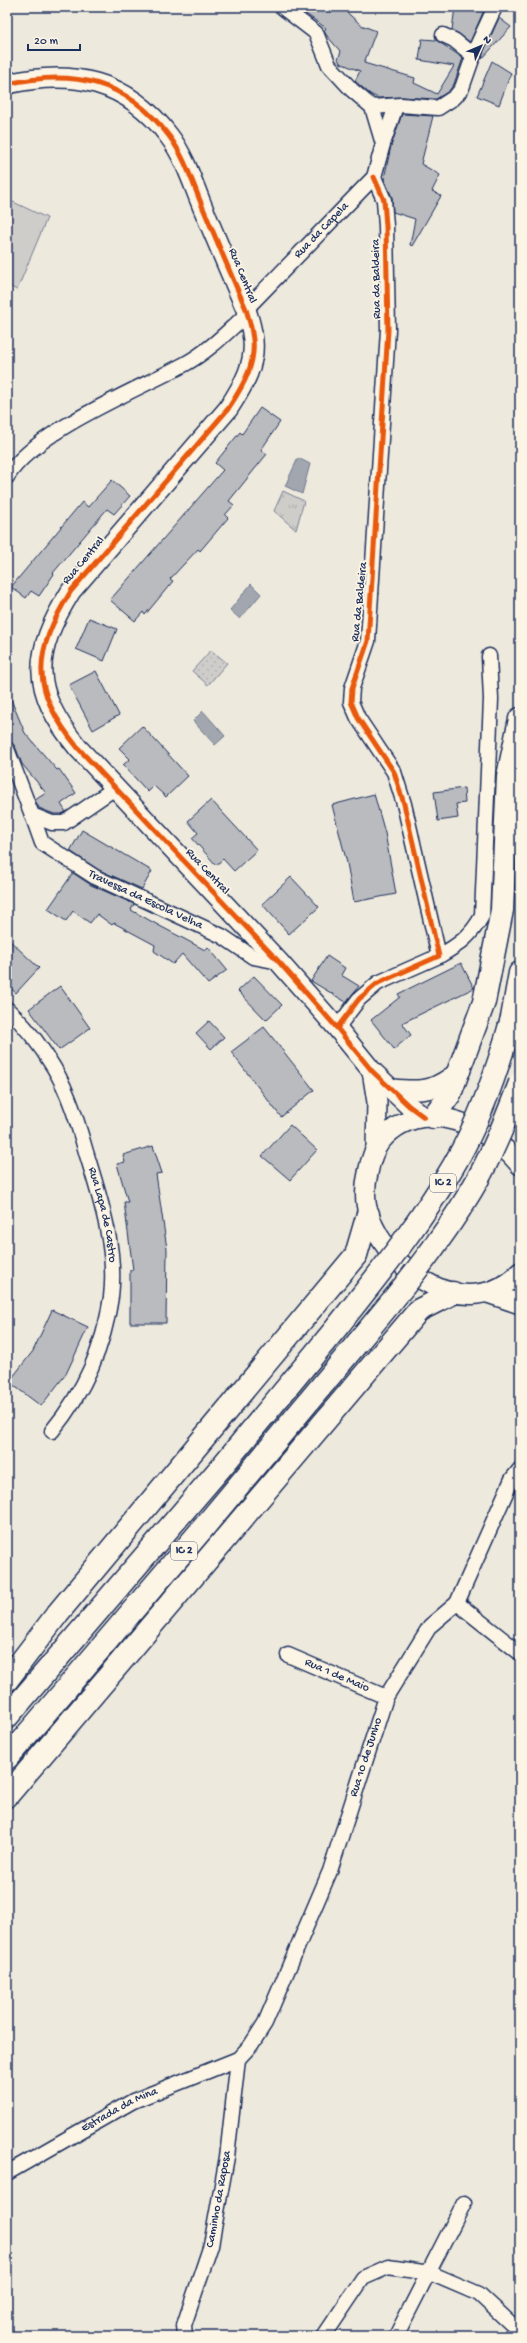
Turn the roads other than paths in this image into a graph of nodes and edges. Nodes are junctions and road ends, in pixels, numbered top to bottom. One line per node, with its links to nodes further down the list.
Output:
1 (282, 7): 7 (street)
2 (495, 7): 4 (street)
3 (443, 35): 4 (street)
4 (474, 56): 6 (street)
5 (7, 84): 10 (street, Rua Central)
6 (396, 106): 7 (street); 8 (street, Rua da Capela)
7 (372, 107): 8 (street)
8 (383, 144): 9 (street, Rua da Capela)
9 (374, 177): 10 (street, Rua da Capela); 18 (street, Rua da Baldeira)
10 (246, 311): 11 (street, Rua da Capela); 16 (street, Rua Central)
11 (11, 462): 12 (street)
12 (7, 477)
13 (489, 656): 18 (street)
14 (520, 718): 23 (highway)
15 (7, 749): 17 (street, Travessa da Escola Velha)
16 (116, 788): 17 (street); 19 (street, Rua Central)
17 (32, 814): 19 (street, Travessa da Escola Velha)
18 (439, 956): 22 (street)
19 (279, 962): 22 (street, Rua Central)
20 (520, 973): 42 (highway, IC 2, bridge)
21 (7, 1008): 35 (street, Rua Lapa de Castro)
22 (337, 1028): 24 (street, Rua Central)
23 (461, 1070): 26 (street); 27 (highway)
24 (372, 1071): 26 (street, Rua Central); 28 (street, Rua Central)
25 (520, 1083): 43 (highway, IC 2, bridge)
26 (392, 1089): 27 (street, Rua Central)
27 (428, 1117): 28 (street); 29 (street)
28 (376, 1148): 30 (street)
29 (520, 1165)
30 (368, 1214): 32 (street); 40 (highway)
31 (520, 1272): 33 (street)
32 (453, 1293): 33 (street); 44 (highway)
33 (488, 1293): 34 (street)
34 (520, 1304)
35 (52, 1431)
36 (520, 1469): 37 (street, Rua 10 de Junho)
37 (456, 1603): 38 (street); 41 (street, Rua 10 de Junho)
38 (520, 1653)
39 (288, 1655): 41 (street, Rua 1 de Maio)
40 (7, 1680)
41 (386, 1697): 45 (street, Rua 10 de Junho)
42 (7, 1717)
43 (7, 1758)
44 (7, 1796)
45 (238, 2059): 46 (street, Estrada da Mina); 50 (street, Caminho da Raposa)
46 (7, 2173)
47 (464, 2203): 48 (street)
48 (430, 2273): 49 (street); 51 (street); 52 (street)
49 (517, 2333)
50 (186, 2336)
51 (324, 2336)
52 (396, 2336)

